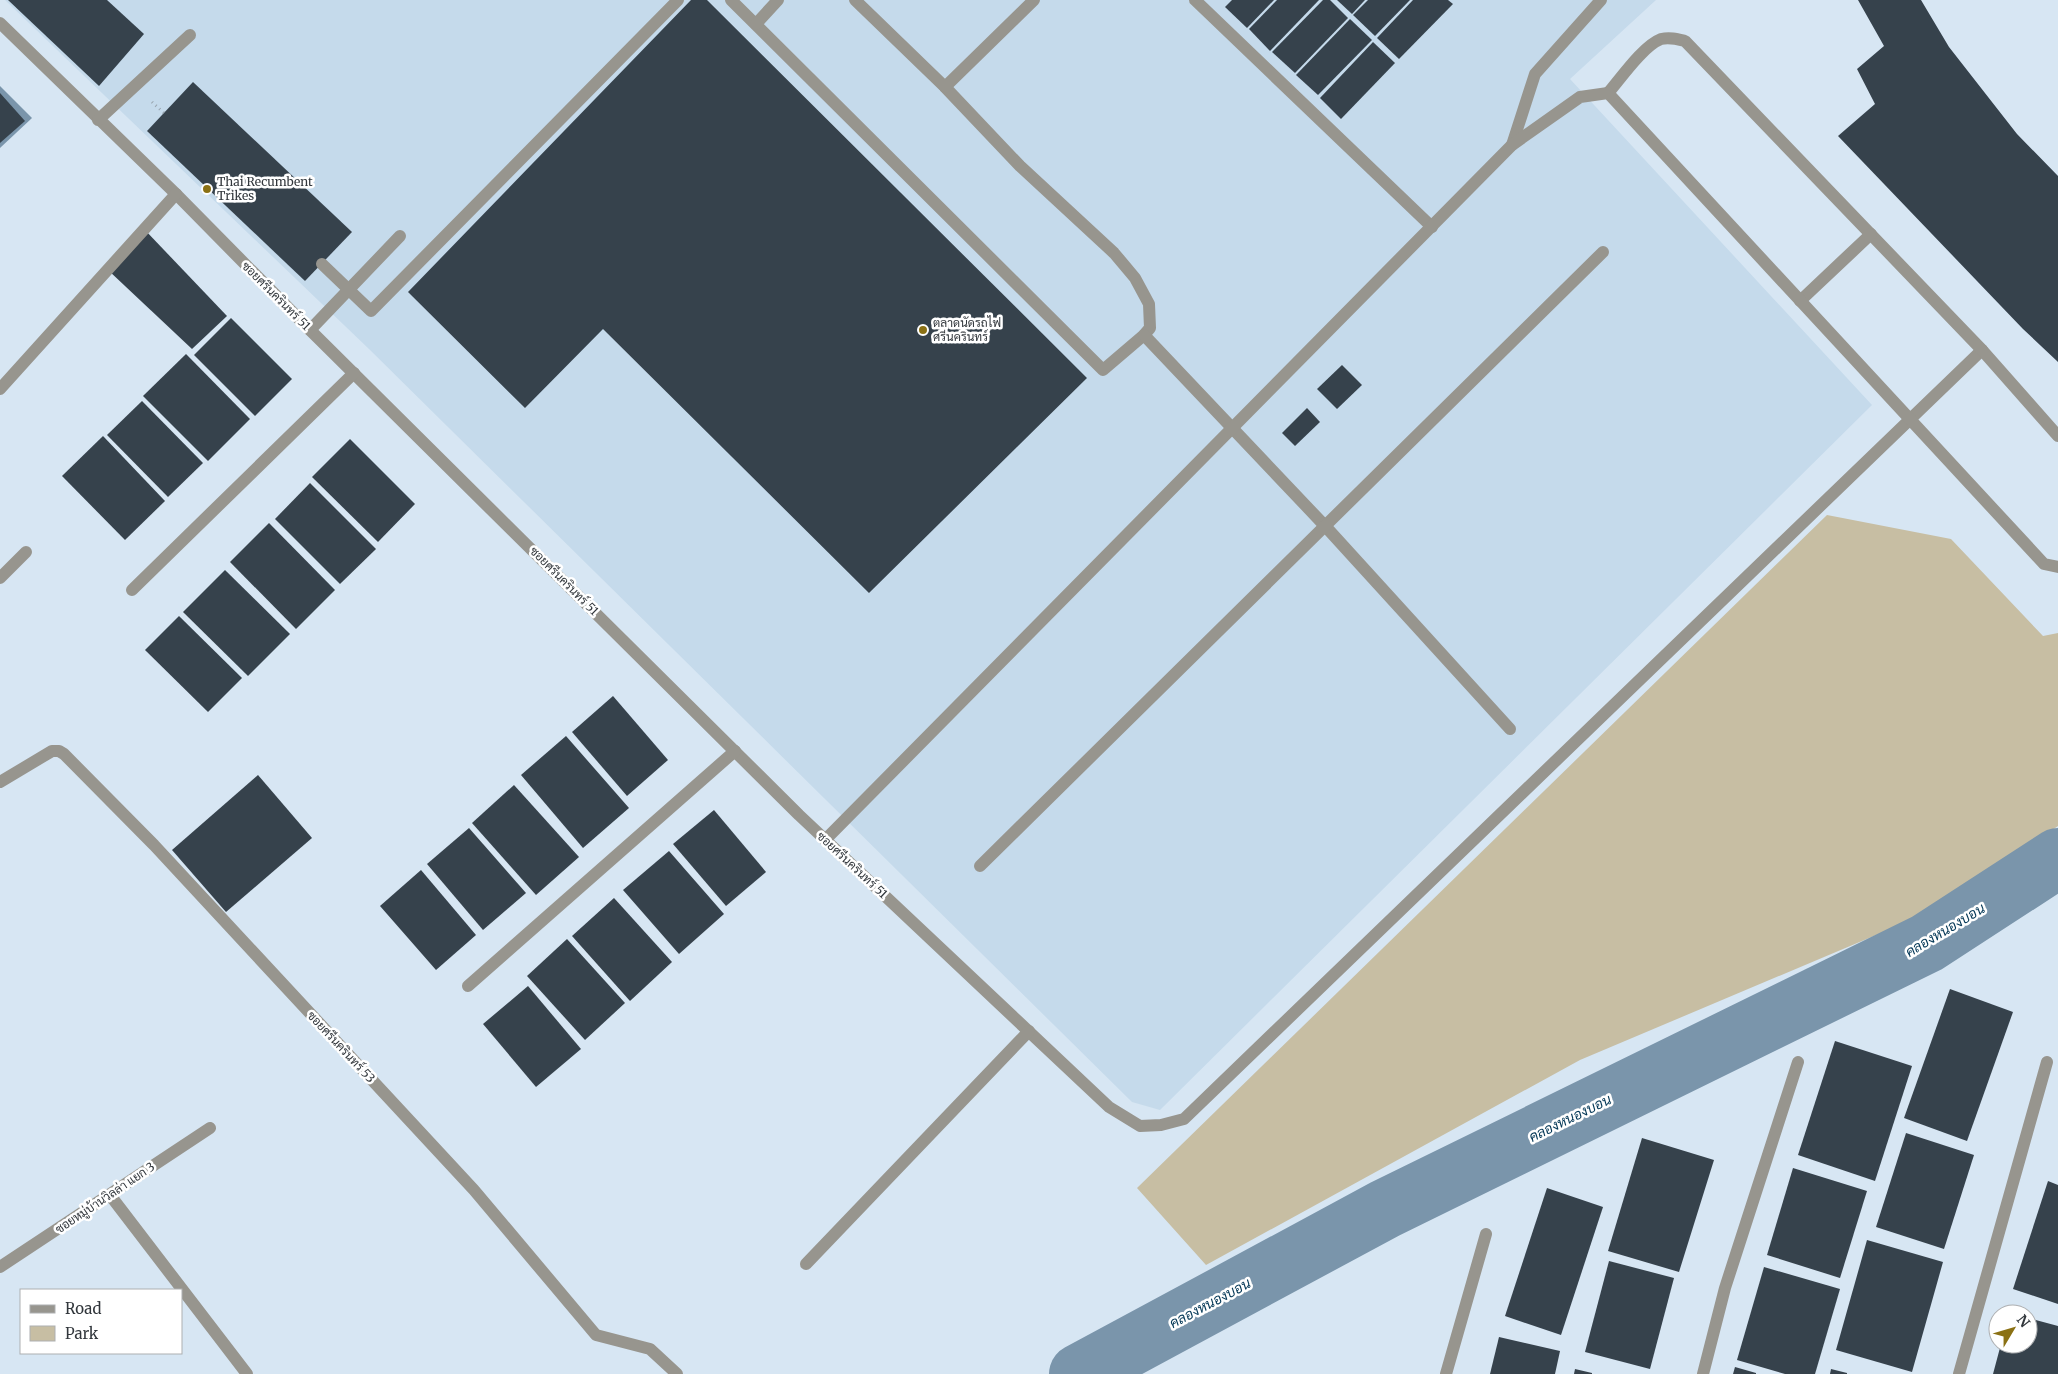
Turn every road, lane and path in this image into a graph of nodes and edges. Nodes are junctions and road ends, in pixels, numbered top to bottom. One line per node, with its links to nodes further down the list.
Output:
1 (678, 0): 21 (street)
2 (732, 0): 9 (street)
3 (778, 0): 9 (street)
4 (855, 0): 11 (street)
5 (1034, 0): 11 (street)
6 (1195, 0): 16 (street)
7 (1601, 0): 14 (street)
8 (0, 23): 13 (street, ซอยศรีนครินทร์ 51)
9 (756, 24): 24 (street)
10 (190, 35): 13 (street)
11 (945, 87): 24 (street)
12 (1608, 93): 14 (street); 17 (street); 22 (street)
13 (98, 120): 15 (street, ซอยศรีนครินทร์ 51)
14 (1512, 145): 16 (street)
15 (176, 194): 23 (street, ซอยศรีนครินทร์ 51); 27 (street)
16 (1432, 226): 29 (street)
17 (1871, 234): 22 (street); 25 (street)
18 (400, 236): 21 (street)
19 (1603, 252): 31 (street)
20 (322, 264): 21 (street)
21 (348, 289): 23 (street)
22 (1800, 301): 28 (street)
23 (310, 330): 26 (street, ซอยศรีนครินทร์ 51)
24 (1144, 335): 29 (street)
25 (1982, 350): 28 (street); 30 (street)
26 (354, 373): 35 (street); 37 (street, ซอยศรีนครินทร์ 51)
27 (0, 389)
28 (1910, 421): 33 (street); 42 (street, ซอยศรีนครินทร์ 51)
29 (1232, 428): 31 (street); 39 (street)
30 (2058, 436)
31 (1326, 527): 36 (street); 40 (street)
32 (26, 552): 34 (street)
33 (2058, 567)
34 (0, 578)
35 (132, 590)
36 (1510, 729)
37 (735, 751): 39 (street, ซอยศรีนครินทร์ 51); 41 (street)
38 (0, 782): 53 (street, ซอยศรีนครินทร์ 53)
39 (825, 840): 42 (street, ซอยศรีนครินทร์ 51)
40 (980, 866)
41 (468, 986)
42 (1028, 1031): 48 (street)
43 (1798, 1062): 55 (street)
44 (2048, 1062): 56 (street)
45 (210, 1128): 46 (street, ซอยหมู่บ้านวิลล่า แยก 3)
46 (110, 1195): 49 (street, ซอยหมู่บ้านวิลล่า แยก 3); 51 (street)
47 (1486, 1234): 54 (street)
48 (806, 1264)
49 (0, 1268)
50 (182, 1289): 52 (street)
51 (182, 1289)
52 (247, 1374)
53 (677, 1374)
54 (1446, 1374)
55 (1703, 1374)
56 (1959, 1374)

